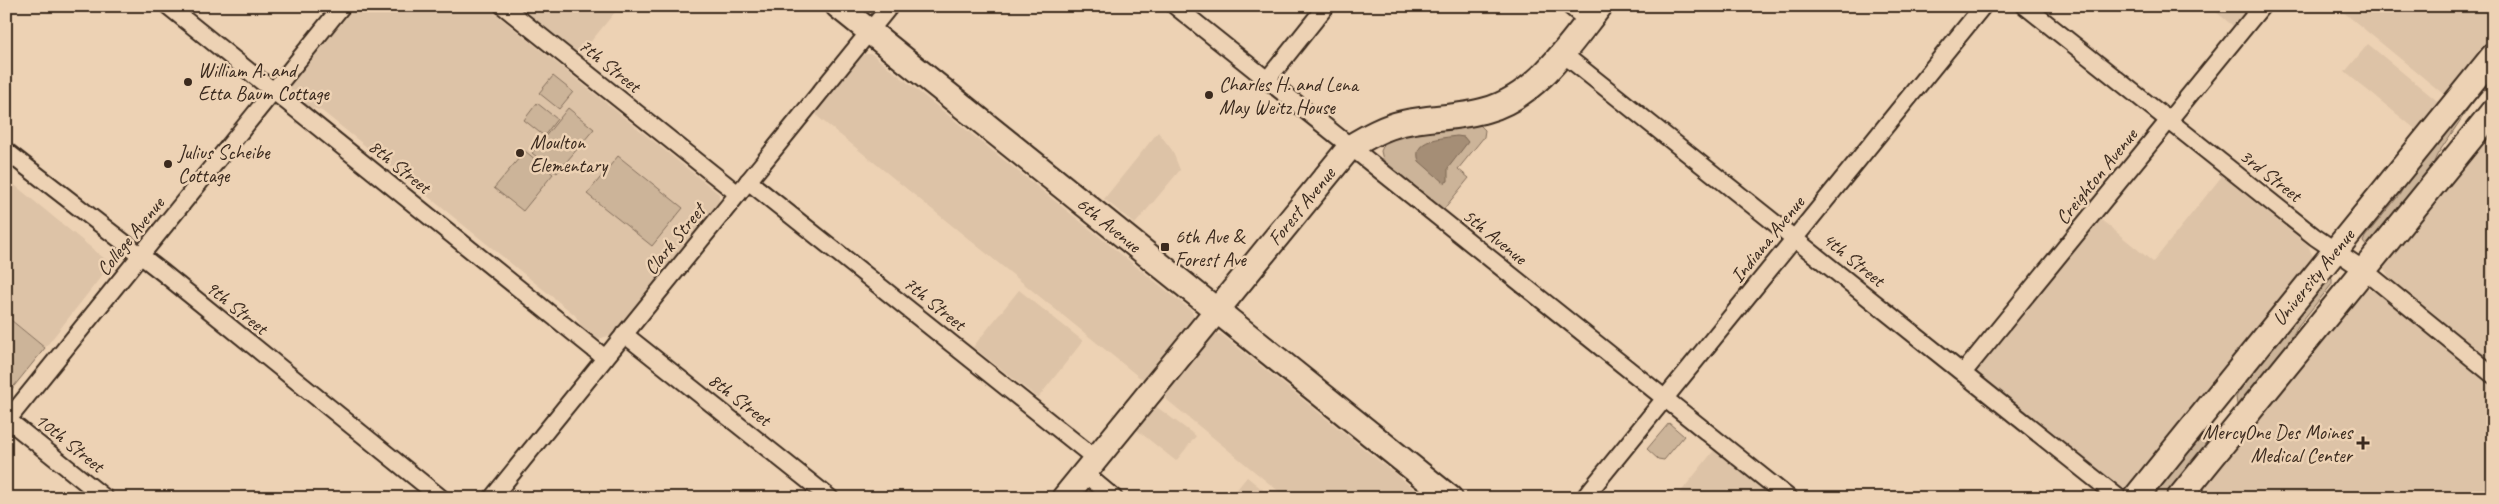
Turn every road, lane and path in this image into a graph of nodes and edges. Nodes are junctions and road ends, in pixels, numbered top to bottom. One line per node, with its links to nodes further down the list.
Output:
1 (168, 6): 17 (street, 8th Street)
2 (342, 6): 17 (street, College Avenue)
3 (503, 6): 23 (street, 7th Street)
4 (838, 6): 13 (main road, 6th Avenue)
5 (890, 6): 13 (street, Clark Street)
6 (1175, 6): 16 (street, 5th Avenue)
7 (1326, 6): 16 (street)
8 (1570, 6): 12 (street)
9 (1983, 6): 24 (street, Indiana Avenue)
10 (2025, 6): 19 (street, 3rd Street)
11 (2262, 6): 19 (street, Creighton Avenue)
12 (1594, 14): 14 (main road, Forest Avenue)
13 (870, 31): 22 (street, Clark Street); 28 (main road, 6th Avenue)
14 (1562, 53): 20 (main road, Forest Avenue); 24 (street, 4th Street)
15 (2493, 56): 25 (main road, University Avenue)
16 (1267, 80): 20 (street, 5th Avenue)
17 (272, 91): 26 (street, College Avenue); 30 (street, 8th Street)
18 (2493, 111): 27 (main road, University Avenue)
19 (2168, 121): 25 (street, 3rd Street); 31 (street, Creighton Avenue)
20 (1350, 146): 28 (main road, Forest Avenue); 33 (street, 5th Avenue)
21 (6, 150): 26 (street, 9th Street)
22 (748, 181): 23 (street, Clark Street); 35 (street, 7th Street)
23 (738, 194): 29 (street, Clark Street)
24 (1794, 239): 31 (street, 4th Street); 33 (street, Indiana Avenue)
25 (2335, 250): 27 (street, 3rd Street); 46 (main road, University Avenue)
26 (140, 257): 34 (street, College Avenue); 37 (street, 9th Street)
27 (2364, 270): 32 (street, 3rd Street); 47 (main road, University Avenue)
28 (1216, 311): 35 (main road, Forest Avenue); 42 (main road, 6th Avenue)
29 (624, 334): 30 (street, Clark Street); 39 (street, 8th Street)
30 (605, 358): 38 (street, Clark Street)
31 (1963, 373): 45 (street, 4th Street)
32 (2493, 375)
33 (1665, 399): 43 (street, Indiana Avenue); 44 (street, 5th Avenue)
34 (7, 421): 36 (street, 10th Street)
35 (1090, 466): 40 (main road, Forest Avenue); 41 (street, 7th Street)
36 (104, 498)
37 (441, 498)
38 (492, 498)
39 (830, 498)
40 (1064, 498)
41 (1114, 498)
42 (1450, 498)
43 (1584, 498)
44 (1789, 498)
45 (2119, 498)
46 (2134, 498)
47 (2179, 498)

